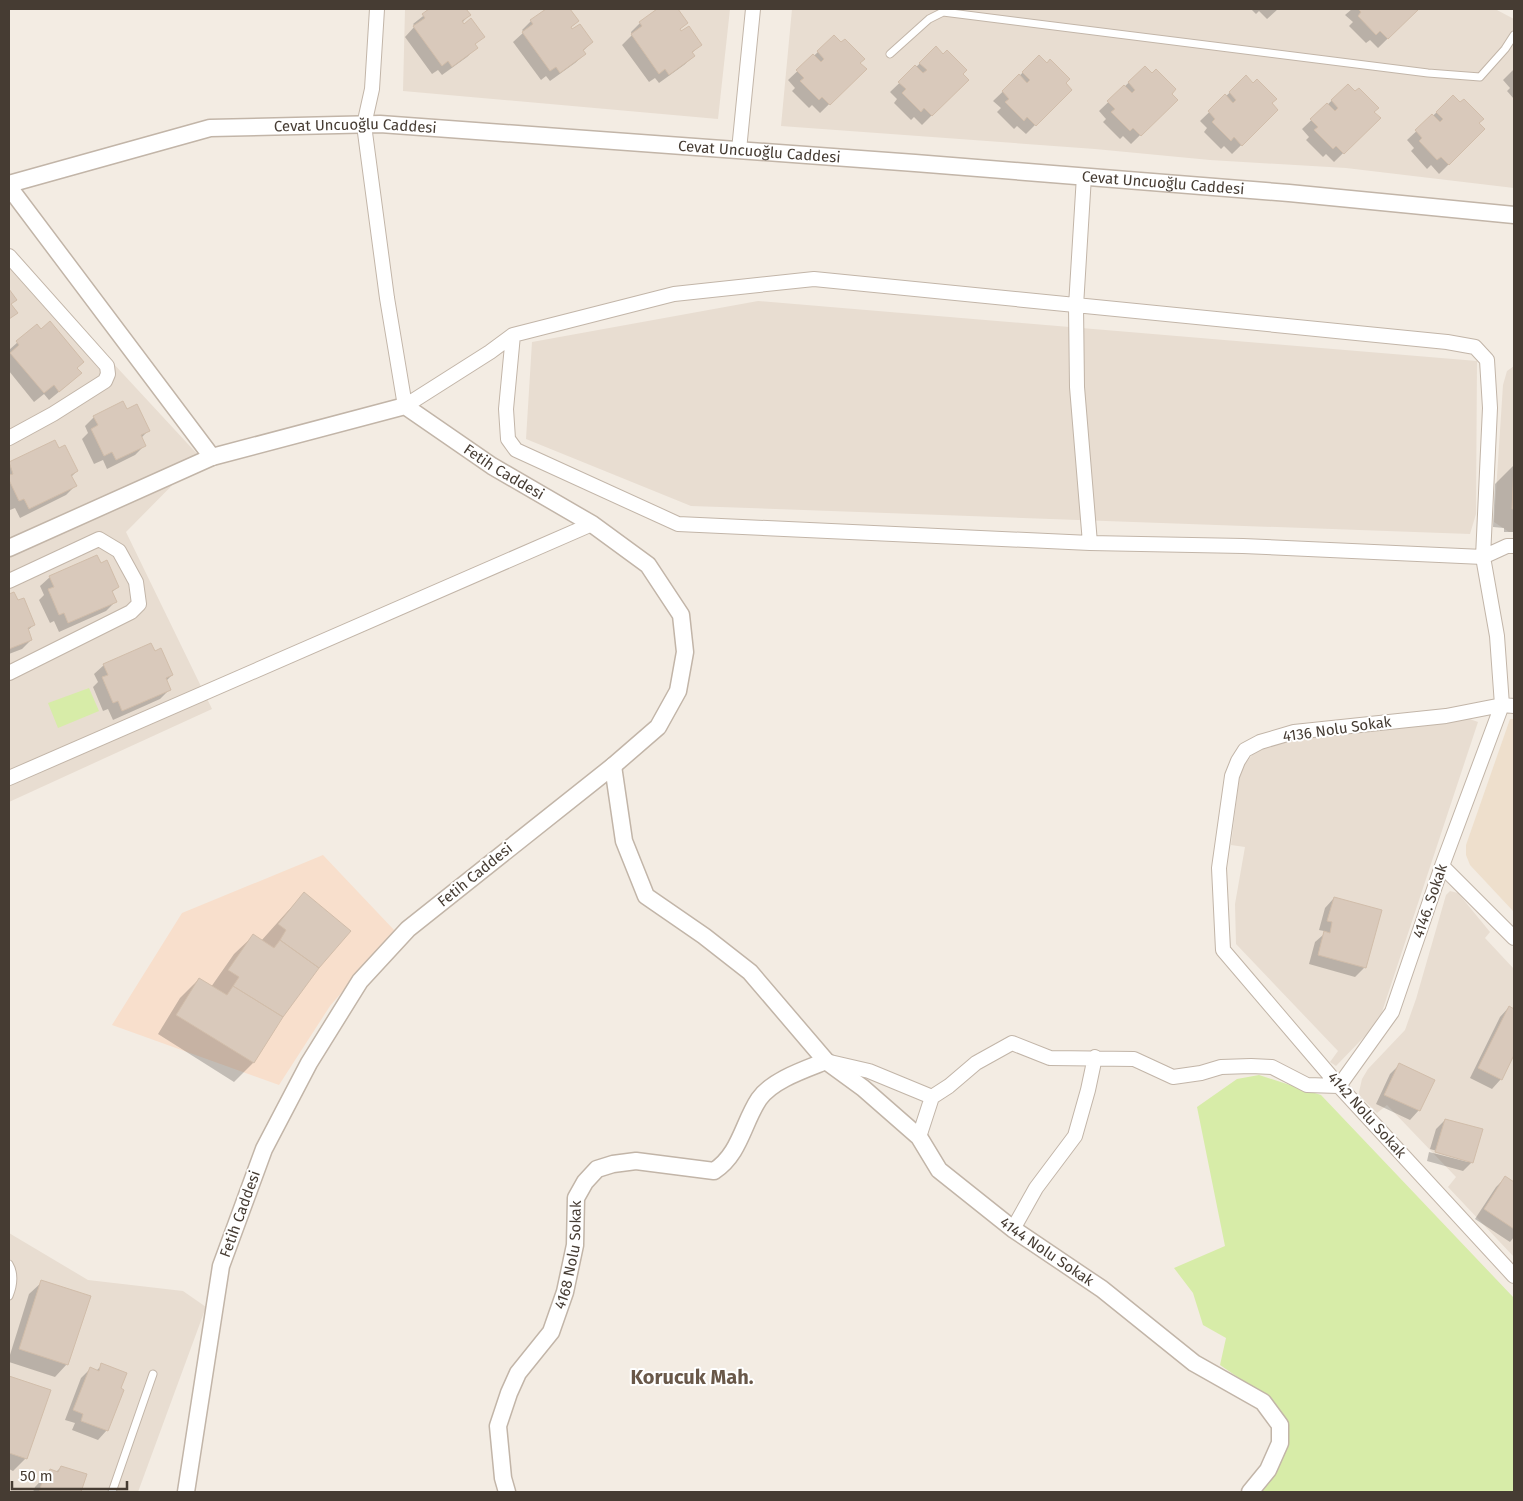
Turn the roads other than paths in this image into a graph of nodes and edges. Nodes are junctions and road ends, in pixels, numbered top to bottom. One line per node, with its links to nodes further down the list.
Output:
1 (377, 9): 5 (street)
2 (753, 9): 6 (street)
3 (1514, 35): 4 (lane)
4 (890, 54)
5 (364, 125): 6 (street, Cevat Uncuoğlu Caddesi); 8 (street, Cevat Uncuoğlu Caddesi); 13 (street)
6 (739, 150): 7 (street, Cevat Uncuoğlu Caddesi)
7 (1084, 176): 9 (street, Cevat Uncuoğlu Caddesi); 11 (street)
8 (9, 186): 15 (street)
9 (1514, 215)
10 (9, 256): 14 (street)
11 (1076, 306): 12 (street); 17 (street); 20 (street)
12 (513, 335): 13 (street); 17 (street)
13 (405, 406): 15 (street); 16 (street, Fetih Caddesi)
14 (9, 438)
15 (212, 457): 19 (street)
16 (592, 524): 24 (street, Fetih Caddesi); 25 (street)
17 (1090, 543): 20 (street)
18 (1514, 546): 20 (street)
19 (9, 548)
20 (1483, 557): 23 (street)
21 (9, 581): 22 (street)
22 (9, 673)
23 (1508, 706): 26 (street, 4146. Sokak); 28 (street, 4136 Nolu Sokak)
24 (613, 766): 30 (street, 4144 Nolu Sokak); 40 (street, Fetih Caddesi)
25 (9, 778)
26 (1442, 866): 27 (street); 31 (street, 4146. Sokak)
27 (1514, 938)
28 (1223, 950): 31 (street, 4142 Nolu Sokak)
29 (1095, 1057): 31 (street); 32 (street); 34 (street)
30 (826, 1061): 32 (street); 33 (street, 4144 Nolu Sokak); 41 (street, 4168 Nolu Sokak)
31 (1339, 1086): 36 (street, 4142 Nolu Sokak)
32 (932, 1097): 33 (street)
33 (919, 1137): 34 (street, 4144 Nolu Sokak)
34 (1013, 1229): 42 (street, 4144 Nolu Sokak)
35 (9, 1264): 37 (lane)
36 (1514, 1276)
37 (9, 1296)
38 (153, 1374): 39 (lane)
39 (112, 1492)
40 (186, 1492)
41 (507, 1492)
42 (1250, 1492)

